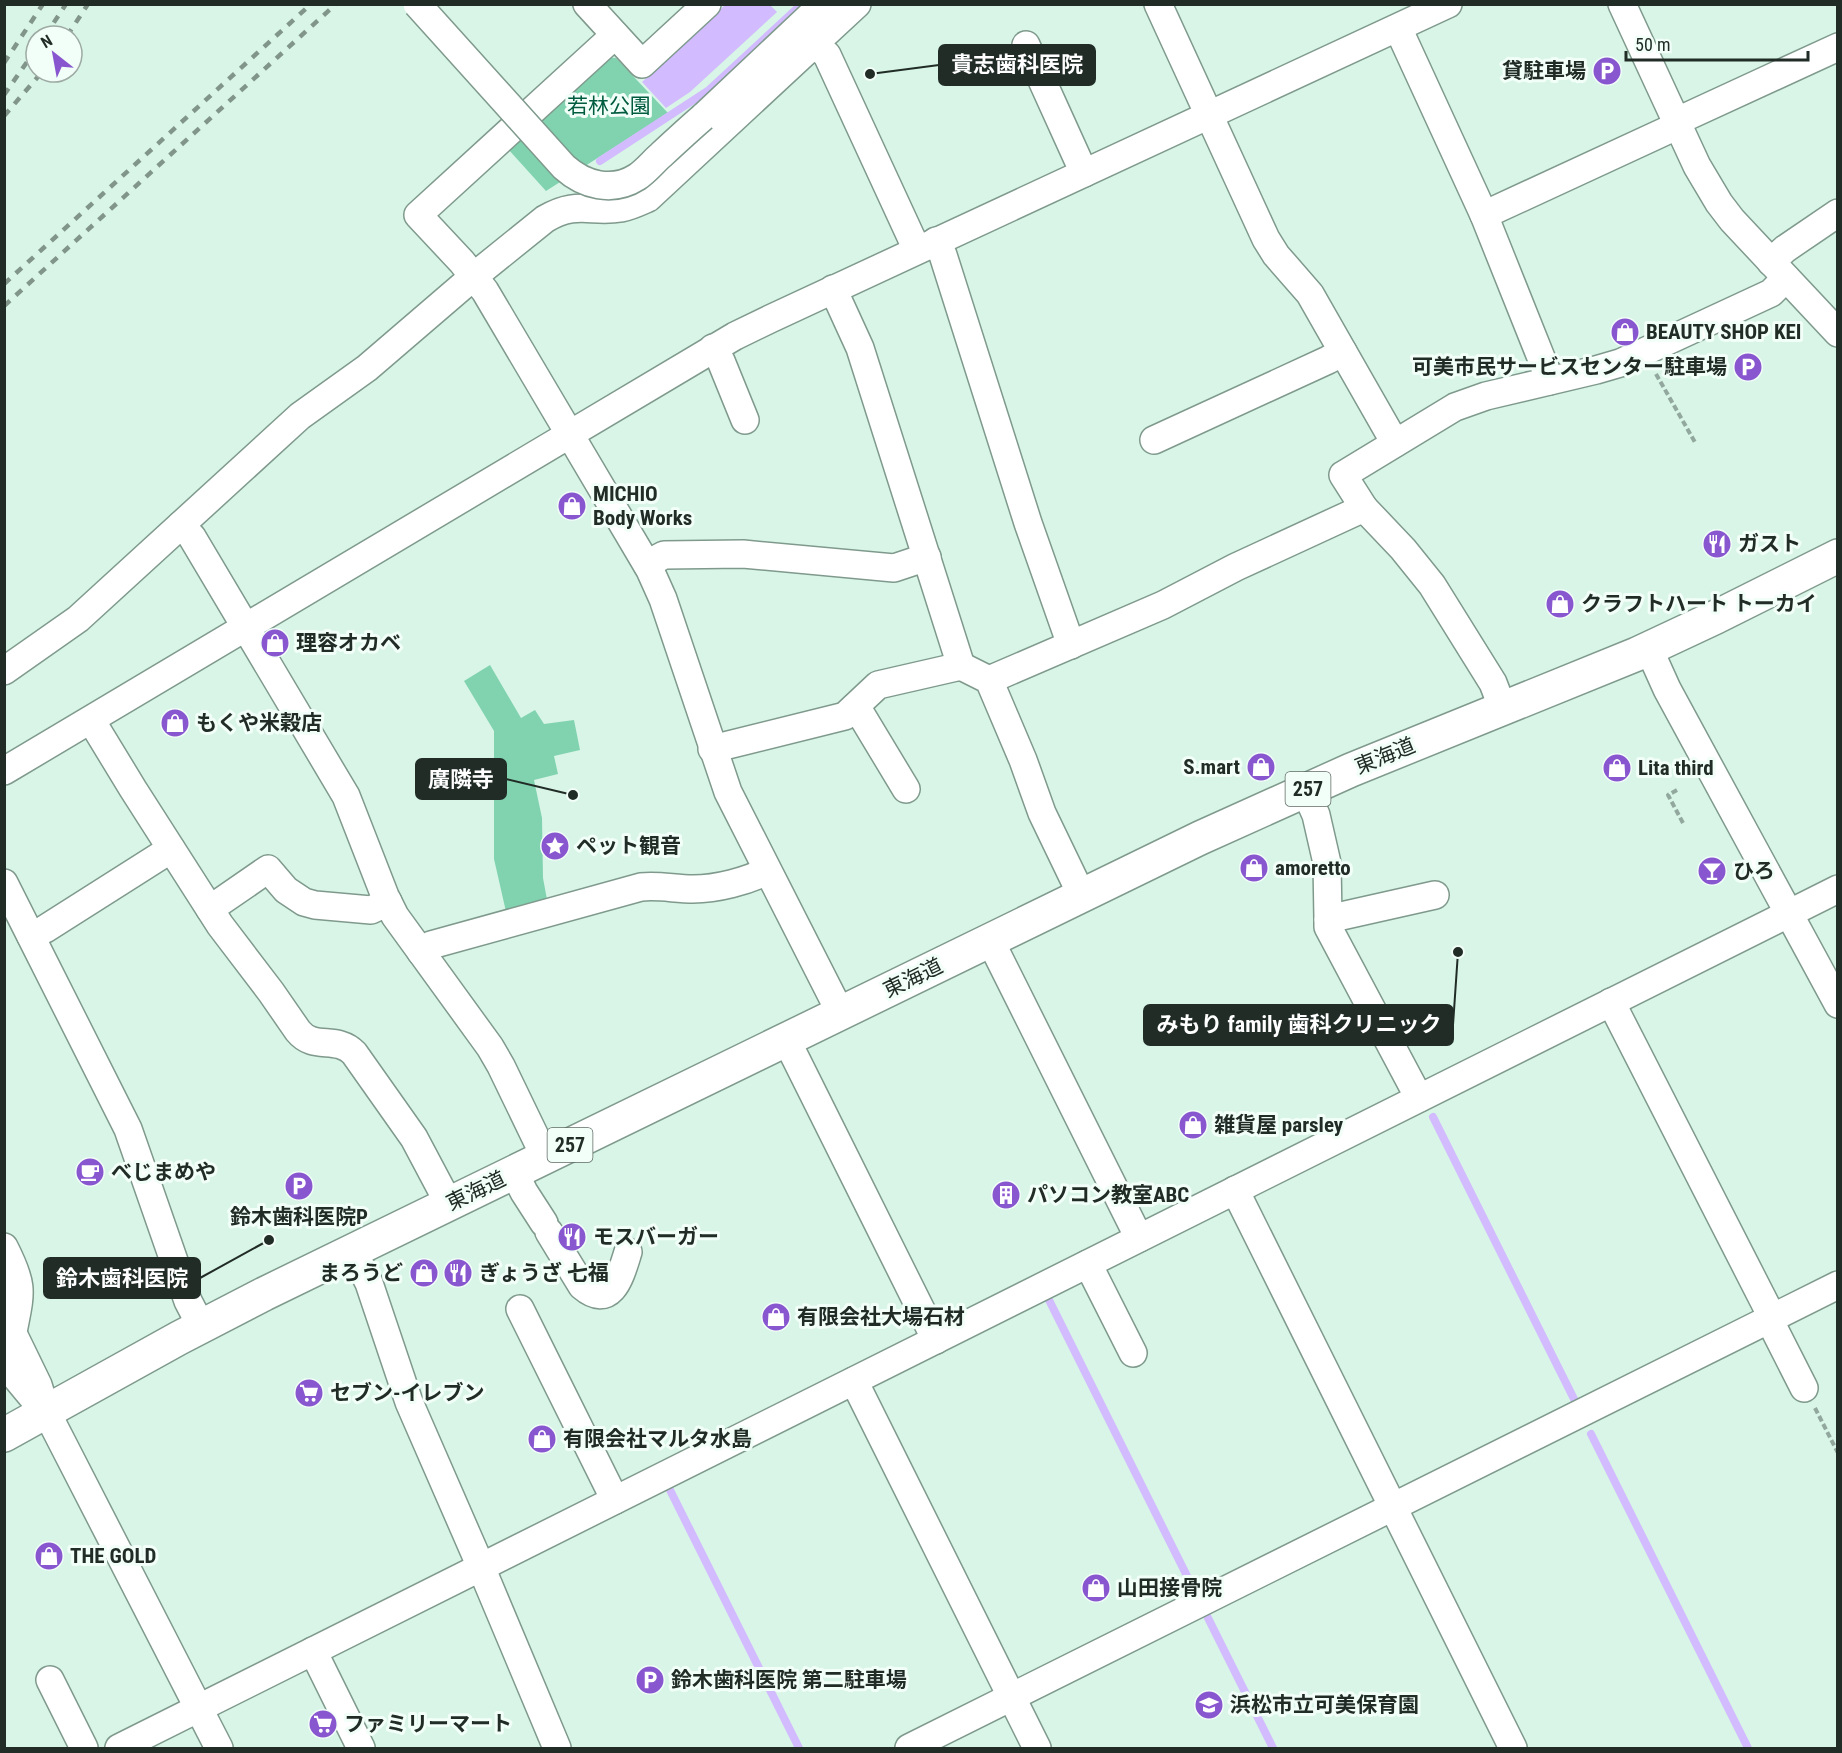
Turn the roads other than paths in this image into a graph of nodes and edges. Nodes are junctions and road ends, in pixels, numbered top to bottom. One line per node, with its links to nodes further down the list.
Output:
1 (417, 4): 4 (street, bridge)
2 (587, 4): 10 (street)
3 (707, 4): 10 (street)
4 (823, 4)
5 (857, 4): 11 (street)
6 (1158, 4): 14 (street)
7 (1448, 4): 9 (street)
8 (1622, 4): 15 (street)
9 (1398, 28): 14 (street); 18 (street)
10 (615, 34): 21 (street)
11 (815, 44): 19 (street); 21 (street)
12 (1026, 45): 16 (street)
13 (1838, 47): 15 (street)
14 (1209, 115): 16 (street); 25 (street)
15 (1677, 123): 18 (street); 20 (street)
16 (1084, 173): 19 (street)
17 (1838, 213): 20 (street)
18 (1484, 215): 26 (street)
19 (926, 246): 22 (street); 37 (street)
20 (1779, 270): 23 (street); 26 (street)
21 (474, 277): 28 (street); 32 (street)
22 (833, 289): 24 (street); 34 (street)
23 (1838, 333)
24 (713, 348): 27 (street); 28 (street)
25 (1343, 352): 29 (street); 30 (street)
26 (1549, 381): 30 (street)
27 (745, 420)
28 (570, 434): 35 (street); 36 (street)
29 (1154, 441)
30 (1395, 443): 31 (street)
31 (1364, 508): 37 (street); 43 (street)
32 (181, 525): 36 (street); 40 (street)
33 (1838, 556): 38 (highway, 東海道 / 257)
34 (927, 557): 35 (street); 39 (street)
35 (647, 564): 45 (street)
36 (246, 627): 44 (street); 55 (street)
37 (1071, 645): 41 (street)
38 (1649, 649): 43 (highway, 東海道 / 257); 57 (street)
39 (962, 666): 41 (street); 42 (street)
40 (4, 672)
41 (989, 680): 54 (street)
42 (854, 708): 45 (street); 47 (street)
43 (1503, 710): 48 (highway, 東海道 / 257)
44 (91, 720): 46 (street); 49 (street)
45 (712, 749): 50 (street)
46 (4, 771)
47 (906, 789)
48 (1305, 790): 54 (highway, 東海道 / 257); 58 (street)
49 (171, 849): 56 (street); 59 (street)
50 (767, 871): 61 (street); 64 (street)
51 (4, 883): 59 (street)
52 (1838, 889): 57 (street)
53 (1435, 895): 58 (street)
54 (1082, 896): 60 (highway, 東海道 / 257)
55 (388, 902): 56 (street); 61 (street)
56 (210, 909): 70 (street)
57 (1790, 913): 62 (street); 63 (street)
58 (1328, 919): 66 (street)
59 (21, 931): 80 (street)
60 (990, 940): 64 (highway, 東海道 / 257); 71 (street)
61 (421, 952): 67 (street)
62 (1611, 1002): 66 (street); 78 (street)
63 (1838, 1004)
64 (841, 1014): 65 (highway, 東海道 / 257)
65 (786, 1040): 67 (highway, 東海道 / 257); 81 (street)
66 (1419, 1098): 69 (street)
67 (545, 1157): 68 (highway, 東海道 / 257)
68 (514, 1172): 70 (highway, 東海道 / 257); 74 (street)
69 (1234, 1190): 71 (street); 89 (street)
70 (449, 1204): 73 (highway, 東海道 / 257)
71 (1139, 1238): 75 (street)
72 (4, 1247): 79 (street)
73 (353, 1251): 80 (highway, 東海道 / 257); 90 (street)
74 (628, 1252)
75 (1088, 1264): 81 (street); 82 (street)
76 (1838, 1284): 78 (street)
77 (520, 1309): 88 (street)
78 (1770, 1318): 85 (street); 89 (street)
79 (9, 1323): 86 (street)
80 (201, 1326): 86 (highway, 東海道 / 257)
81 (936, 1340): 84 (street)
82 (1133, 1353)
83 (4, 1360): 86 (street)
84 (854, 1381): 88 (street); 93 (street)
85 (1804, 1388)
86 (46, 1412): 87 (highway, 東海道 / 257); 94 (street)
87 (4, 1435)
88 (615, 1500): 90 (street)
89 (1392, 1507): 93 (street); 102 (street)
90 (481, 1567): 91 (street); 99 (street)
91 (313, 1651): 94 (street); 98 (street)
92 (50, 1680): 95 (street)
93 (1011, 1697): 100 (street); 101 (street)
94 (198, 1709): 96 (street); 97 (street)
95 (84, 1749)
96 (119, 1749)
97 (219, 1749)
98 (362, 1749)
99 (557, 1749)
100 (909, 1749)
101 (1037, 1749)
102 (1513, 1749)

